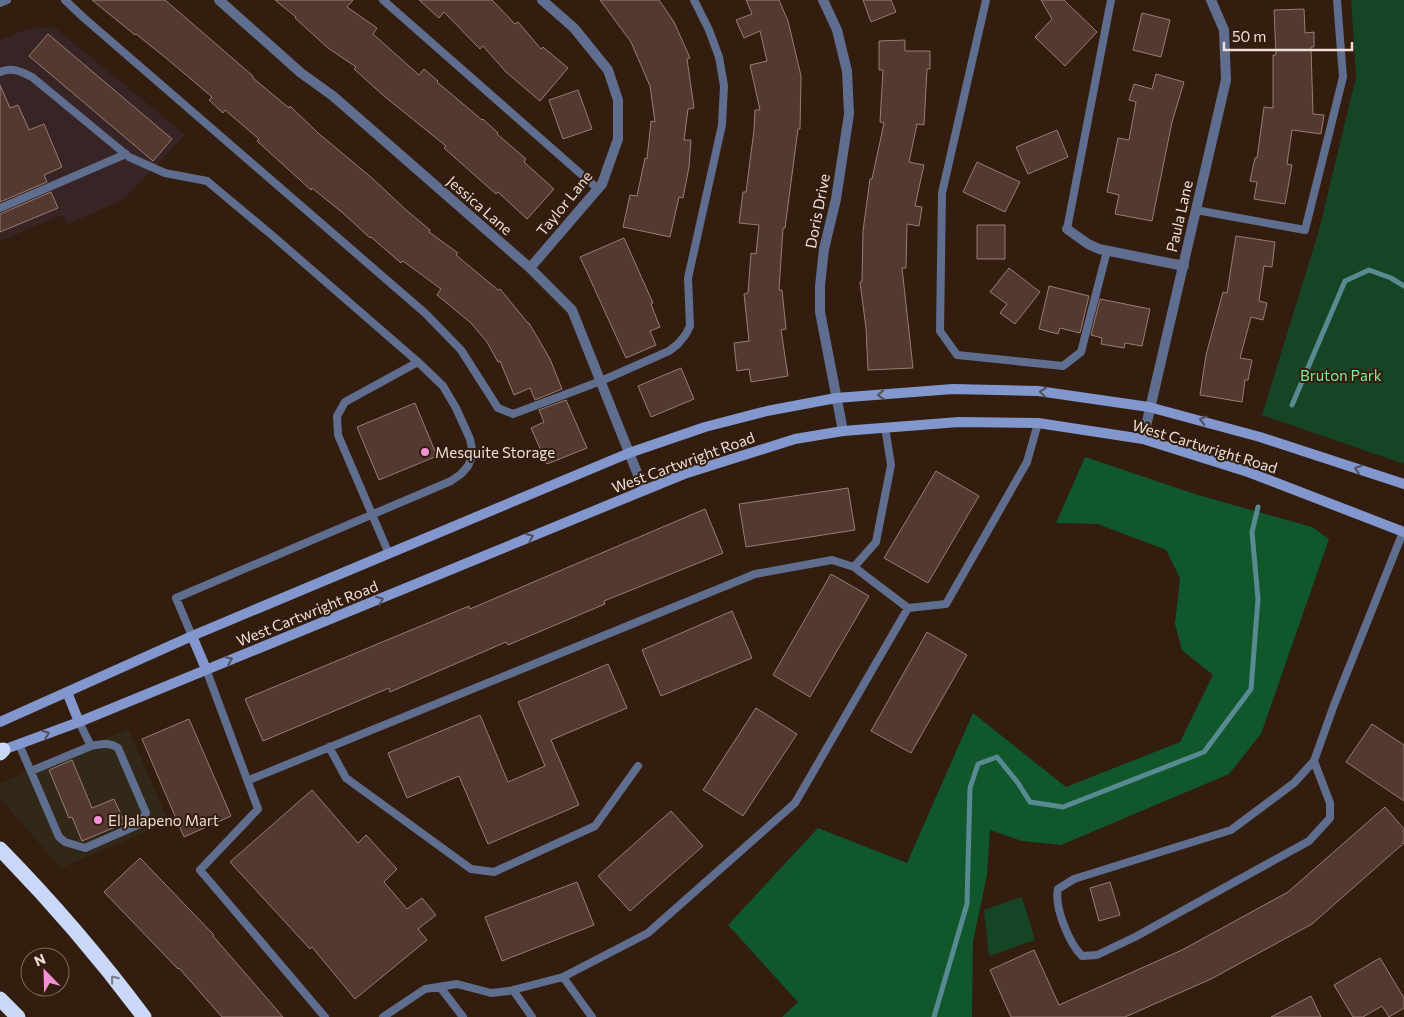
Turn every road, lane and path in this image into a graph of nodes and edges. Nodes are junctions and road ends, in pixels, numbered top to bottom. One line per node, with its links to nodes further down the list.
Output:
1 (7, 0): 12 (lane)
2 (65, 0): 23 (lane)
3 (219, 0): 21 (street, Jessica Lane)
4 (383, 0): 15 (lane)
5 (542, 0): 15 (street, Taylor Lane)
6 (694, 0): 23 (lane)
7 (823, 0): 24 (street, Doris Drive)
8 (986, 0): 19 (lane)
9 (1112, 0): 18 (lane)
10 (1211, 0): 17 (street, Paula Lane)
11 (1338, 0): 17 (lane)
12 (0, 3)
13 (0, 72): 14 (lane)
14 (126, 154): 16 (lane); 22 (lane)
15 (598, 189): 21 (street, Taylor Lane)
16 (0, 208)
17 (1196, 210): 20 (street, Paula Lane)
18 (1068, 229): 19 (street)
19 (1108, 251): 20 (street)
20 (1184, 266): 25 (street, Paula Lane)
21 (530, 268): 23 (street, Jessica Lane)
22 (418, 362): 33 (lane); 33 (lane)
23 (600, 381): 30 (street, Jessica Lane)
24 (836, 398): 25 (main road, West Cartwright Road, one-way to 24); 28 (street, Doris Drive); 30 (main road, West Cartwright Road)
25 (1149, 407): 29 (street, Paula Lane); 31 (main road, West Cartwright Road, one-way to 25)
26 (1038, 423): 27 (main road, West Cartwright Road); 29 (main road, West Cartwright Road); 37 (lane)
27 (885, 427): 28 (main road, West Cartwright Road); 36 (lane)
28 (843, 431): 32 (main road, West Cartwright Road)
29 (1143, 439): 34 (main road, West Cartwright Road)
30 (630, 453): 32 (street, Jessica Lane); 35 (main road, West Cartwright Road)
31 (1404, 484)
32 (644, 490): 39 (main road, West Cartwright Road, one-way to 32)
33 (372, 514): 35 (lane); 38 (lane)
34 (1404, 531): 47 (lane)
35 (389, 554): 38 (main road, West Cartwright Road)
36 (854, 567): 37 (lane); 45 (lane)
37 (908, 608): 52 (lane)
38 (192, 636): 39 (main road); 40 (main road, West Cartwright Road)
39 (206, 670): 42 (main road, West Cartwright Road); 50 (lane)
40 (67, 692): 41 (main road, West Cartwright Road); 42 (main road)
41 (0, 722)
42 (79, 722): 43 (main road, West Cartwright Road, one-way to 42); 44 (lane)
43 (19, 744): 46 (main road, West Cartwright Road); 49 (lane)
44 (90, 746): 49 (lane); 49 (lane)
45 (329, 747): 48 (lane); 50 (lane)
46 (1, 751)
47 (1314, 761): 47 (lane)
48 (638, 766)
49 (31, 771)
50 (249, 780): 58 (lane)
51 (0, 850): 57 (highway, one-way to 51)
52 (563, 977): 54 (lane); 62 (lane)
53 (440, 987): 54 (lane); 59 (lane); 60 (lane)
54 (513, 990): 61 (lane)
55 (0, 999): 56 (highway)
56 (18, 1017)
57 (144, 1017)
58 (325, 1017)
59 (383, 1017)
60 (464, 1017)
61 (532, 1017)
62 (592, 1017)

